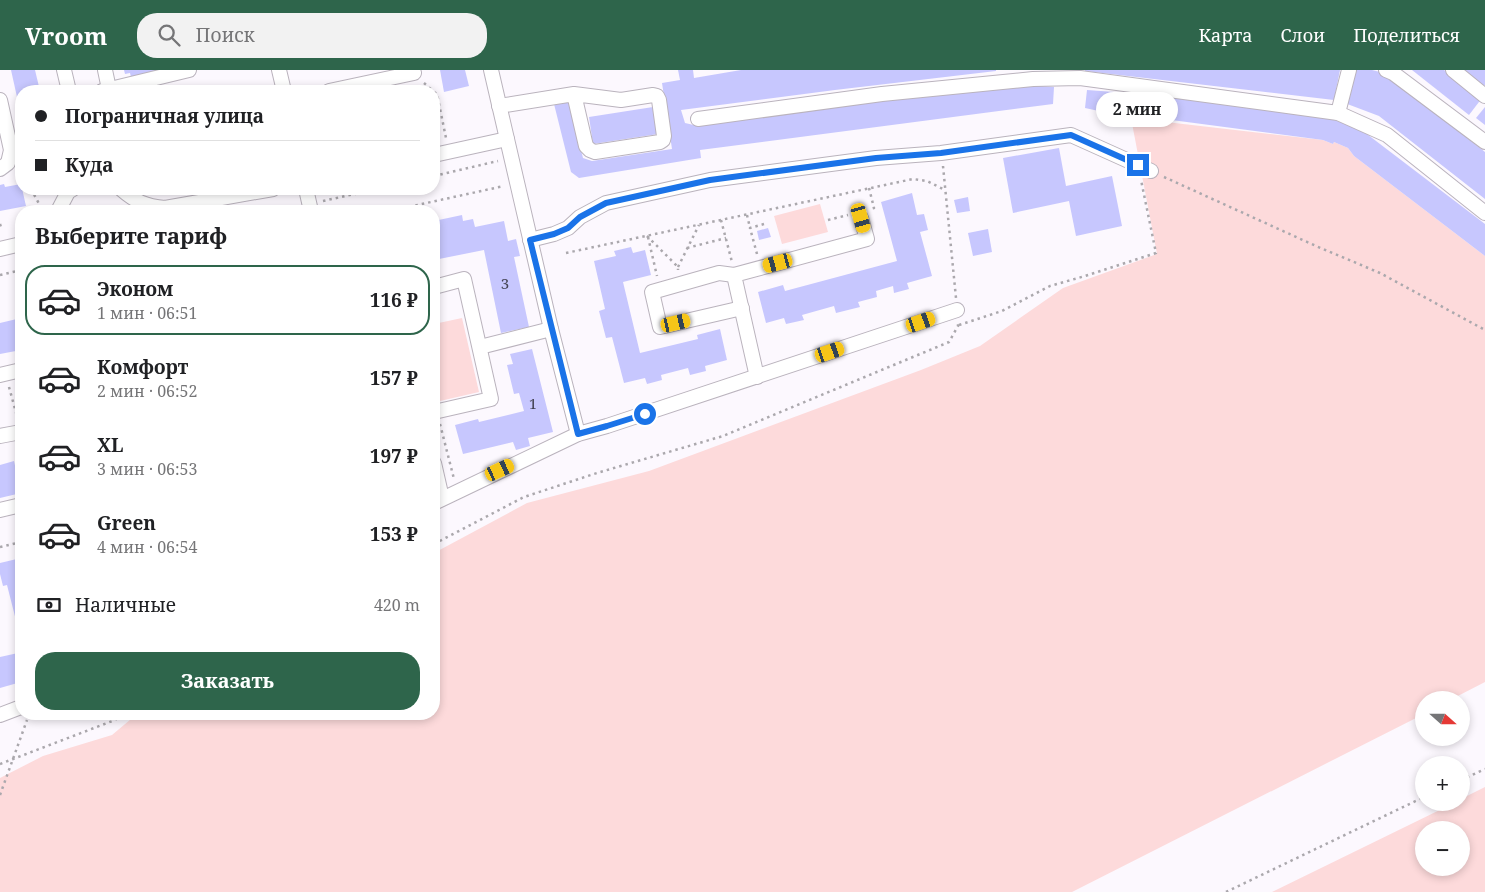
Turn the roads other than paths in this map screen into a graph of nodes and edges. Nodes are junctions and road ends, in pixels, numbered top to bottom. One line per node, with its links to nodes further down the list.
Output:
1 (64, 70): 11 (street)
2 (105, 70): 12 (street)
3 (189, 70): 13 (street)
4 (279, 70): 14 (street)
5 (413, 70): 15 (street)
6 (490, 70): 19 (street)
7 (1349, 70): 20 (street)
8 (1386, 70): 23 (street)
9 (1453, 70): 17 (street)
10 (1080, 74): 20 (street); 21 (street)
11 (67, 85)
12 (106, 85)
13 (127, 85)
14 (283, 85)
15 (357, 85)
16 (574, 94): 16 (street); 19 (street)
17 (1485, 96)
18 (0, 100): 25 (street)
19 (499, 106): 22 (street)
20 (1338, 113): 31 (street)
21 (698, 119)
22 (507, 139): 24 (street); 33 (street)
23 (1485, 142)
24 (440, 154)
25 (0, 169)
26 (1151, 171): 33 (street)
27 (128, 195): 29 (street)
28 (232, 195): 30 (street)
29 (139, 205)
30 (181, 205)
31 (1485, 213)
32 (861, 218): 36 (street)
33 (530, 240): 40 (street)
34 (15, 245): 35 (street)
35 (0, 249)
36 (734, 275): 38 (street); 38 (street)
37 (440, 285): 41 (street)
38 (742, 308): 42 (street)
39 (957, 310): 42 (street)
40 (551, 329): 41 (street); 45 (street)
41 (480, 347): 43 (street)
42 (757, 376): 45 (street)
43 (440, 411)
44 (15, 434): 46 (street)
45 (578, 434): 47 (street)
46 (0, 436)
47 (440, 500)
48 (15, 506): 49 (street)
49 (0, 510)
50 (15, 709): 51 (street)
51 (0, 715)

